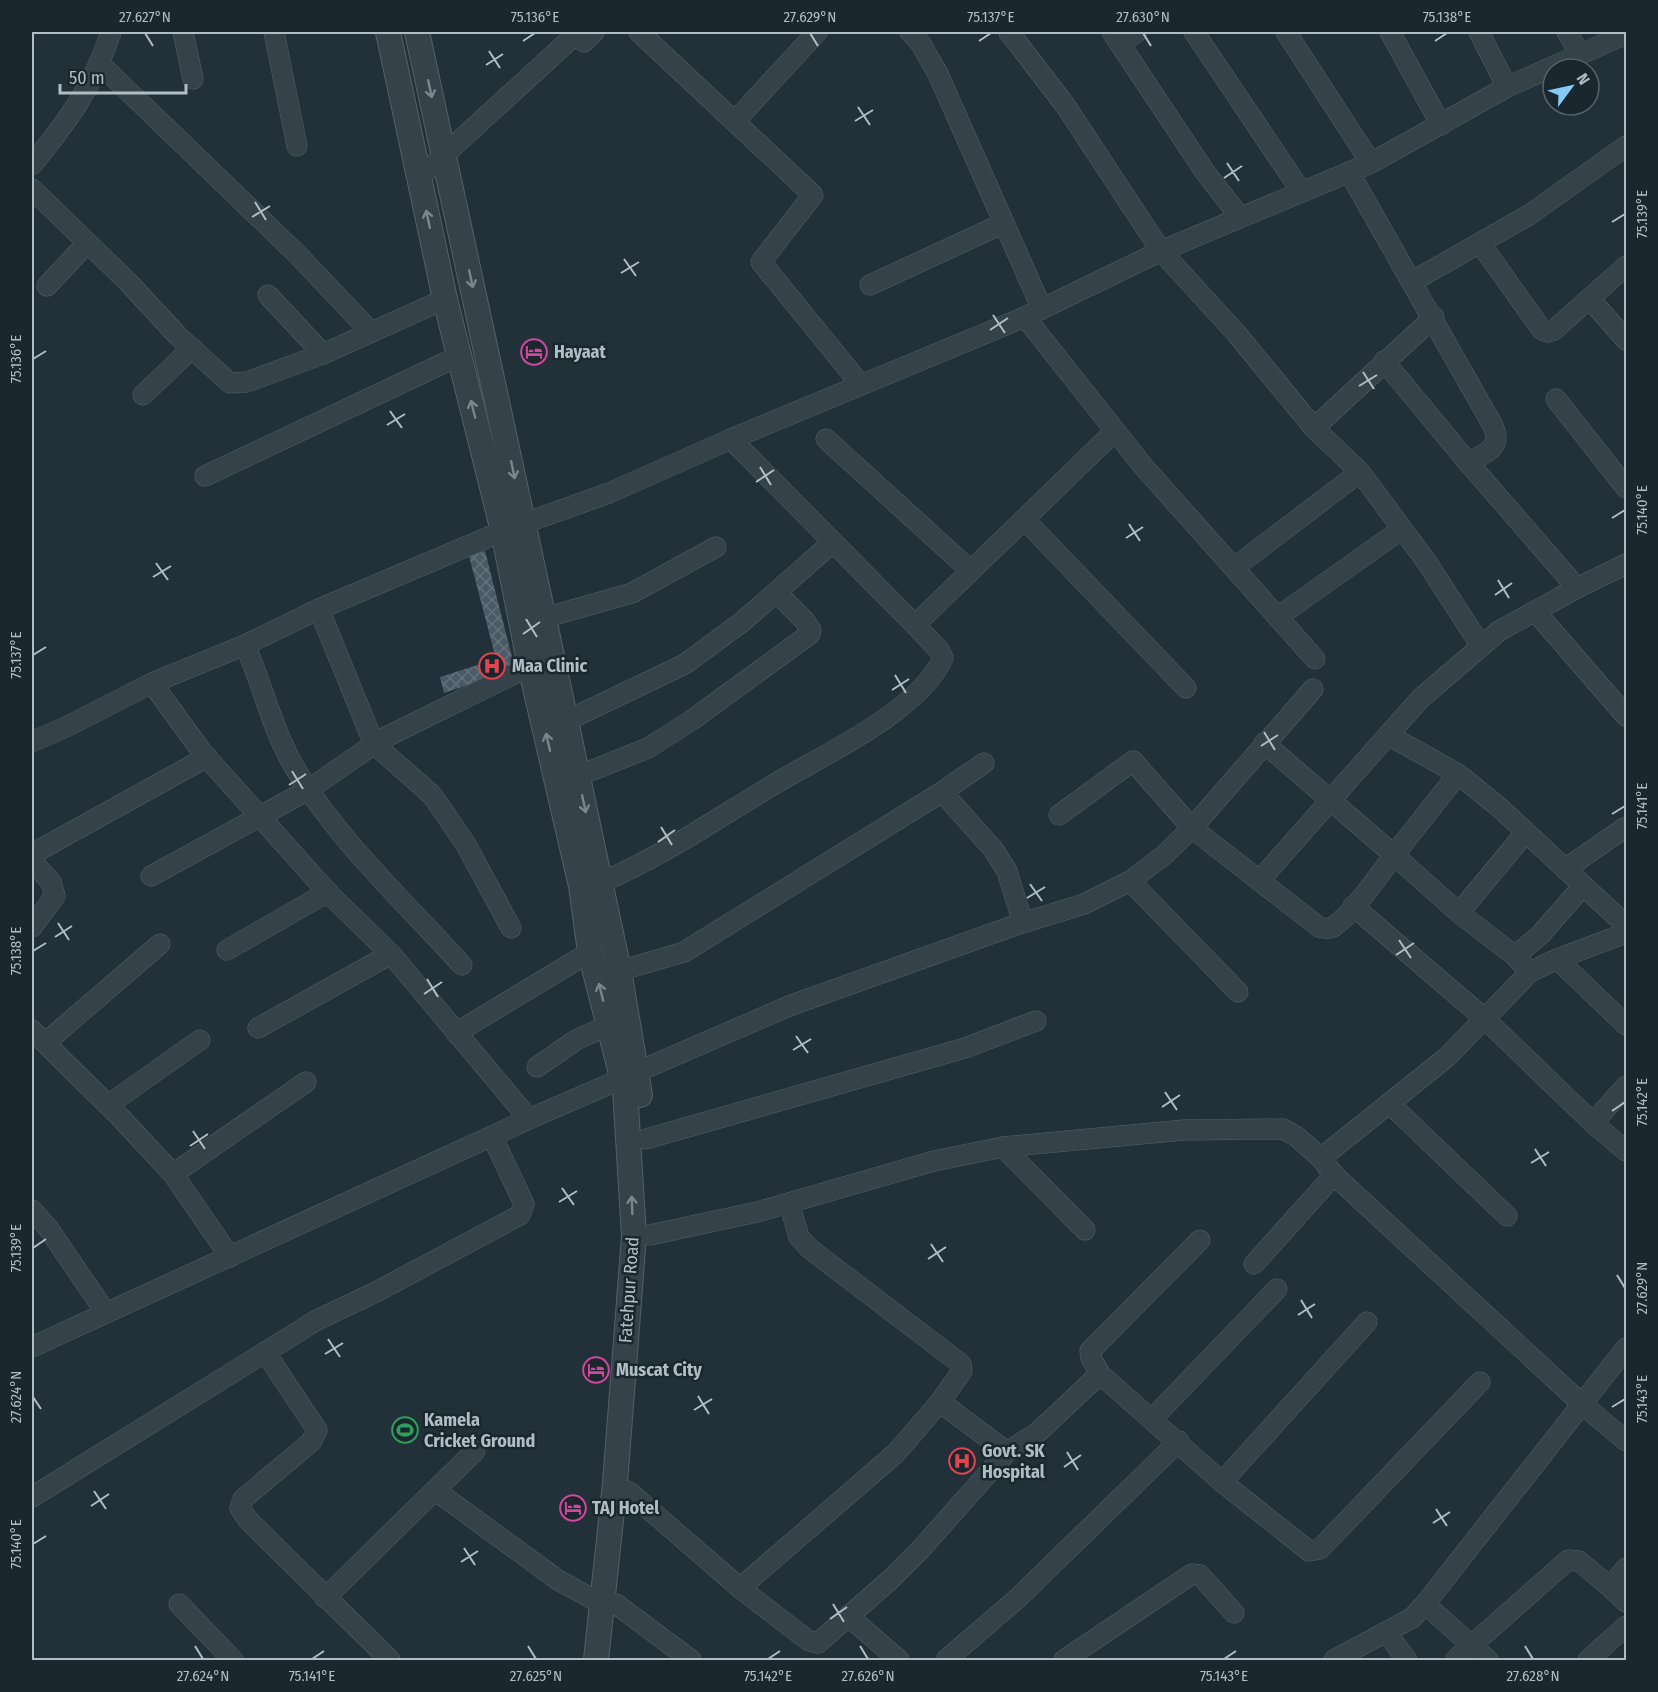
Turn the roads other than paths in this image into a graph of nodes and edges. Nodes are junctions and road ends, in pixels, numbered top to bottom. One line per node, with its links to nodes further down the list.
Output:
1 (111, 32): 20 (street)
2 (183, 32): 21 (street)
3 (274, 32): 25 (street)
4 (388, 32): 31 (street)
5 (417, 32): 27 (street, one-way to 27)
6 (594, 32): 27 (street)
7 (639, 32): 23 (street)
8 (817, 32): 23 (street)
9 (910, 32): 35 (street)
10 (1009, 32): 38 (street)
11 (1137, 32): 18 (street)
12 (1194, 32): 33 (street)
13 (1286, 32): 28 (street)
14 (1390, 32): 24 (street)
15 (1479, 32): 22 (street)
16 (1567, 32): 19 (street)
17 (1626, 34): 19 (street)
18 (1116, 38): 34 (street)
19 (1580, 54): 22 (street)
20 (100, 64): 29 (street); 48 (street)
21 (194, 79)
22 (1507, 87): 24 (street)
23 (736, 120): 54 (street)
24 (1441, 125): 28 (street)
25 (297, 146)
26 (1626, 146): 37 (street)
27 (444, 155): 31 (street); 66 (street, one-way to 66)
28 (1371, 162): 30 (street)
29 (32, 165)
30 (1349, 171): 33 (street); 40 (street)
31 (419, 178): 44 (street, one-way to 31)
32 (32, 189): 36 (street)
33 (1301, 191): 34 (street)
34 (1240, 217): 38 (street)
35 (1004, 223): 41 (street); 46 (street)
36 (87, 243): 42 (street); 50 (street)
37 (1480, 243): 40 (street); 45 (street)
38 (1161, 251): 46 (street); 57 (street)
39 (1626, 266): 45 (street)
40 (1413, 281): 47 (street)
41 (870, 285)
42 (47, 286)
43 (268, 295): 51 (street)
44 (445, 299): 48 (street); 52 (street)
45 (1590, 299): 49 (street)
46 (1033, 313): 54 (street); 58 (street)
47 (1434, 317): 53 (street); 61 (street)
48 (370, 331): 51 (street)
49 (1626, 340)
50 (192, 348): 51 (street); 55 (street)
51 (322, 354)
52 (460, 356): 63 (street); 66 (street, one-way to 52)
53 (1384, 361): 57 (street); 61 (street)
54 (861, 385): 59 (street)
55 (143, 395)
56 (1556, 399): 64 (street)
57 (1314, 428): 62 (street)
58 (1114, 431): 65 (street); 70 (street)
59 (730, 439): 66 (street); 68 (street)
60 (826, 439): 71 (street)
61 (1466, 460): 73 (street)
62 (1360, 472): 67 (street); 70 (street)
63 (206, 476)
64 (1626, 488)
65 (1024, 519): 71 (street); 85 (street)
66 (514, 527): 75 (street); 78 (street); 83 (street, Fatehpur Road)
67 (1402, 529): 77 (street); 81 (street)
68 (833, 542): 74 (street); 79 (street)
69 (716, 547): 78 (street)
70 (1235, 567): 77 (street)
71 (970, 571): 79 (street)
72 (1624, 571): 73 (street)
73 (1577, 588): 76 (street)
74 (776, 592): 88 (street); 96 (street)
75 (319, 609): 80 (street); 92 (street)
76 (1535, 611): 81 (street); 87 (street)
77 (1279, 616): 82 (street)
78 (544, 618): 88 (street)
79 (915, 625): 112 (street)
80 (245, 645): 84 (street); 97 (street)
81 (1481, 646): 89 (street)
82 (1315, 658)
83 (530, 666): 92 (street); 124 (street, Fatehpur Road, one-way to 83)
84 (152, 683): 90 (street); 93 (street)
85 (1186, 688)
86 (1313, 689): 91 (street)
87 (1626, 716)
88 (566, 721): 96 (street)
89 (1388, 735): 95 (street); 99 (street)
90 (32, 742)
91 (1264, 743): 99 (street); 103 (street)
92 (374, 744): 97 (street); 120 (street)
93 (207, 757): 101 (street); 105 (street)
94 (984, 763): 98 (street)
95 (1458, 774): 104 (street); 106 (street)
96 (578, 776): 112 (street, one-way to 112)
97 (308, 790): 101 (street); 128 (street)
98 (942, 792): 117 (street); 129 (street)
99 (1331, 800): 106 (street); 111 (street)
100 (1059, 815): 103 (street)
101 (261, 817): 109 (street); 114 (street)
102 (1626, 827): 108 (street)
103 (1192, 828): 110 (street); 111 (street)
104 (1526, 832): 108 (street); 116 (street)
105 (32, 854)
106 (1395, 855): 115 (street); 116 (street)
107 (32, 861): 119 (street)
108 (1565, 869): 113 (street)
109 (151, 876)
110 (1130, 881): 117 (street); 131 (street)
111 (1259, 881): 115 (street)
112 (600, 883): 129 (street)
113 (1583, 886): 118 (street); 126 (street)
114 (328, 892): 123 (street); 125 (street)
115 (1353, 906): 132 (street)
116 (1459, 913): 126 (street)
117 (1023, 923): 141 (street)
118 (1626, 923)
119 (32, 927)
120 (512, 928)
121 (1626, 933): 127 (street)
122 (160, 944): 138 (street)
123 (227, 950)
124 (590, 952): 134 (street, Fatehpur Road, one-way to 124); 137 (street)
125 (391, 954): 136 (street); 137 (street)
126 (1515, 956): 130 (street)
127 (1557, 960): 130 (street); 135 (street)
128 (462, 965)
129 (619, 971): 141 (street)
130 (1530, 972): 132 (street)
131 (1238, 992)
132 (1485, 1019): 145 (street); 147 (street)
133 (1036, 1021): 149 (street)
134 (609, 1025): 140 (street); 141 (street, Fatehpur Road)
135 (1626, 1025)
136 (258, 1028)
137 (456, 1033): 146 (street)
138 (38, 1037): 144 (street)
139 (200, 1040): 144 (street)
140 (537, 1067)
141 (630, 1076): 146 (street); 149 (street); 188 (street, Fatehpur Road, one-way to 141)
142 (306, 1082): 153 (street)
143 (1626, 1086): 147 (street)
144 (108, 1105): 153 (street)
145 (1391, 1105): 152 (street); 157 (street)
146 (529, 1119): 148 (street)
147 (1593, 1123): 151 (street)
148 (492, 1137): 161 (street); 168 (street)
149 (646, 1139): 159 (street)
150 (1003, 1147): 152 (street); 155 (street); 158 (street)
151 (1626, 1151)
152 (1322, 1158): 154 (street)
153 (173, 1174): 161 (street)
154 (1334, 1175): 162 (street); 172 (street)
155 (789, 1203): 159 (street); 171 (street)
156 (32, 1210): 164 (street)
157 (1507, 1216)
158 (1085, 1230)
159 (650, 1235): 180 (street)
160 (1200, 1240): 169 (street)
161 (230, 1257): 164 (street)
162 (1254, 1264)
163 (1277, 1289): 173 (street)
164 (106, 1314): 166 (street)
165 (1367, 1322): 178 (street)
166 (32, 1347)
167 (1626, 1348): 172 (street)
168 (265, 1352): 181 (street); 185 (street)
169 (1100, 1374): 173 (street); 177 (street)
170 (1480, 1382): 178 (street)
171 (940, 1402): 177 (street); 184 (street)
172 (1582, 1404): 174 (street); 189 (street)
173 (1152, 1419): 175 (street)
174 (1626, 1440)
175 (1179, 1441): 178 (street); 201 (street)
176 (475, 1451): 179 (street)
177 (1007, 1452): 191 (street)
178 (1222, 1482)
179 (436, 1491): 185 (street); 188 (street)
180 (628, 1491): 184 (street); 188 (street)
181 (32, 1497)
182 (1626, 1568): 183 (street)
183 (1610, 1587): 186 (street); 194 (street)
184 (740, 1588): 191 (street)
185 (325, 1599): 196 (street)
186 (1626, 1602)
187 (179, 1604): 195 (street)
188 (609, 1604): 197 (street, Fatehpur Road); 198 (street); 199 (street)
189 (1425, 1604): 193 (street); 194 (street)
190 (1234, 1613): 202 (street)
191 (848, 1616): 200 (street)
192 (1626, 1626): 207 (street)
193 (1386, 1632): 203 (street); 204 (street)
194 (1474, 1646): 205 (street); 206 (street)
195 (233, 1660)
196 (390, 1660)
197 (596, 1660)
198 (610, 1660)
199 (691, 1660)
200 (899, 1660)
201 (946, 1660)
202 (1064, 1660)
203 (1335, 1660)
204 (1407, 1660)
205 (1455, 1660)
206 (1488, 1660)
207 (1588, 1660)

